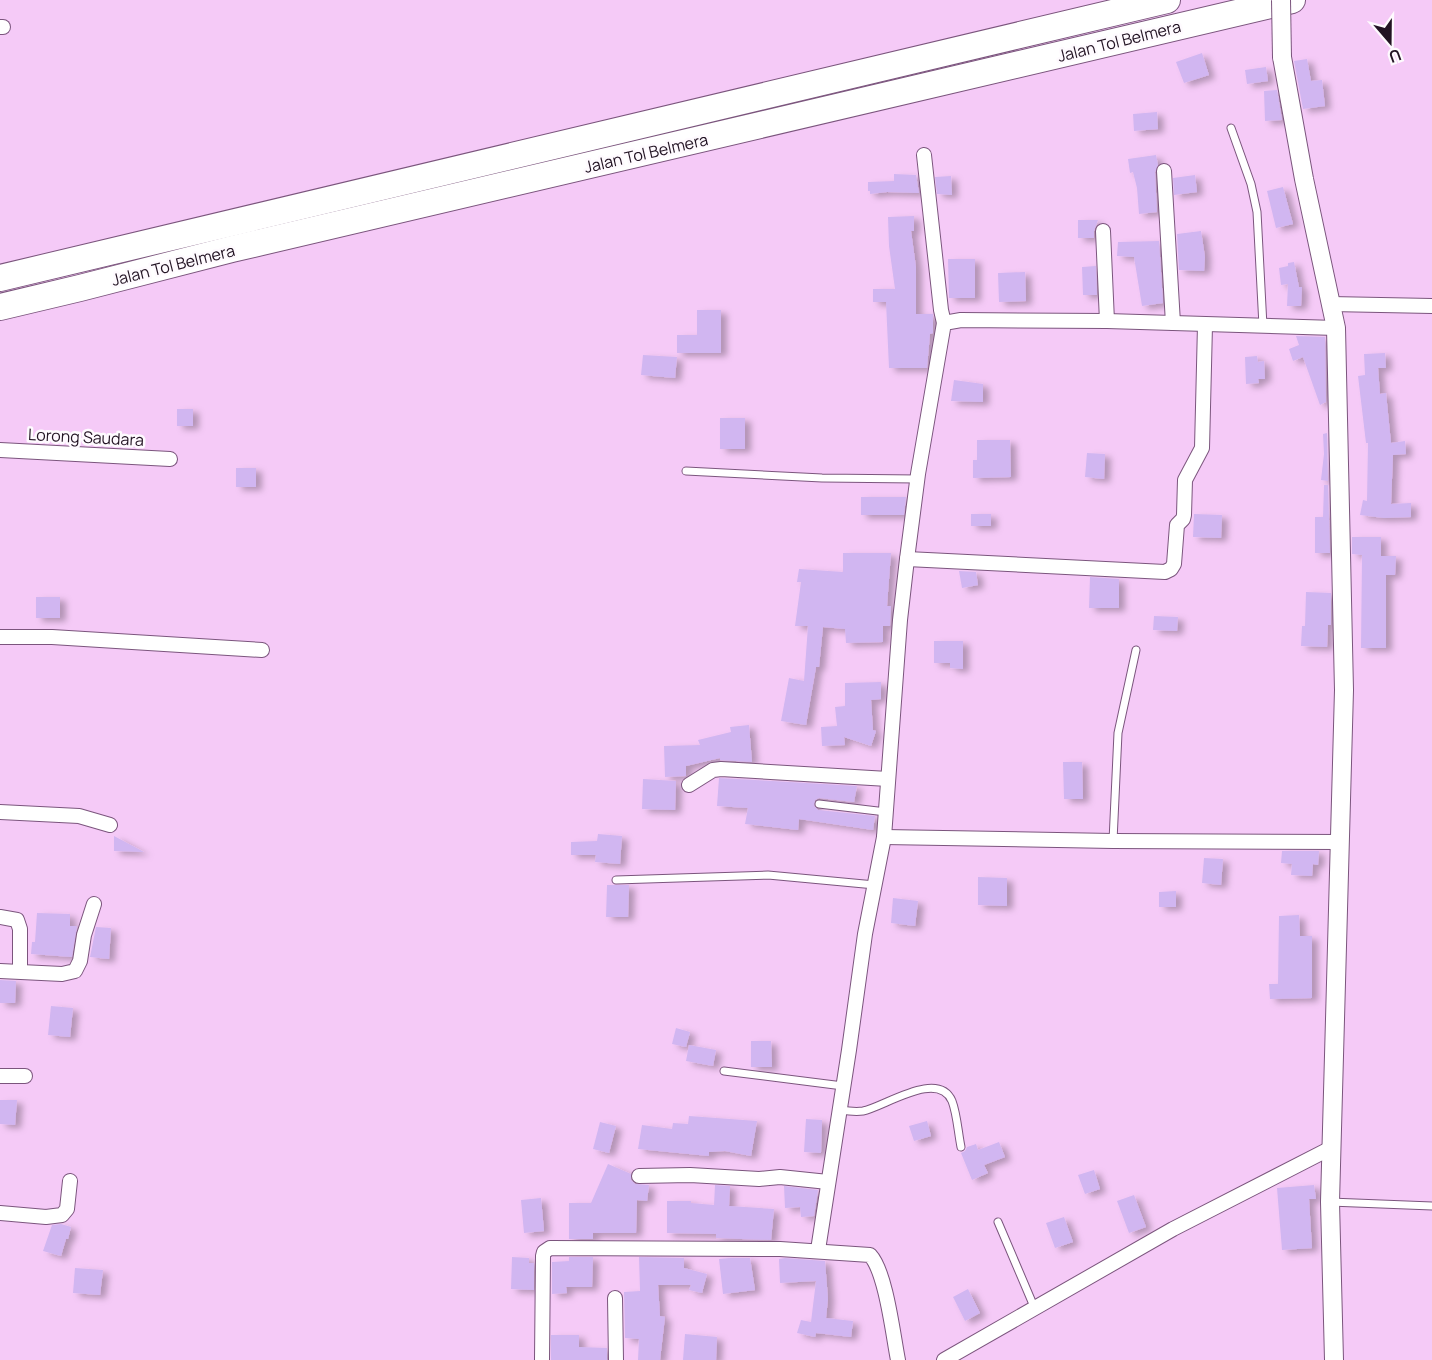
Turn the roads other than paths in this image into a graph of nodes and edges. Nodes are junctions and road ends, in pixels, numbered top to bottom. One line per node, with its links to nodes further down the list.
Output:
1 (1167, 0): 8 (highway, Jalan Tol Belmera)
2 (1281, 0): 9 (street, bridge)
3 (1292, 0): 10 (highway, Jalan Tol Belmera)
4 (1231, 128): 16 (lane)
5 (924, 155): 13 (street)
6 (1164, 171): 14 (street)
7 (1103, 231): 12 (street)
8 (0, 278)
9 (1330, 304): 11 (street); 17 (street)
10 (0, 306)
11 (1432, 306)
12 (1107, 321): 13 (street); 14 (street)
13 (944, 323): 21 (street)
14 (1173, 323): 15 (street)
15 (1205, 325): 16 (street); 22 (street)
16 (1263, 326): 17 (street)
17 (1336, 328): 34 (street)
18 (0, 450): 19 (street, Lorong Saudara)
19 (170, 459)
20 (686, 471): 21 (lane)
21 (918, 479): 22 (street)
22 (907, 559): 26 (street)
23 (0, 637): 24 (street)
24 (262, 650)
25 (1136, 650): 33 (lane)
26 (888, 779): 27 (street); 30 (street)
27 (690, 785)
28 (819, 804): 30 (lane)
29 (0, 812): 31 (street)
30 (886, 812): 32 (street)
31 (110, 825)
32 (884, 837): 33 (street); 36 (street)
33 (1113, 841): 34 (street)
34 (1340, 842): 47 (street)
35 (616, 880): 36 (lane)
36 (875, 885): 44 (street)
37 (94, 904): 40 (street)
38 (0, 916): 40 (street)
39 (0, 971): 40 (street)
40 (20, 971)
41 (724, 1071): 44 (lane)
42 (0, 1076): 43 (street)
43 (25, 1076)
44 (843, 1086): 45 (street)
45 (840, 1110): 46 (lane); 50 (street)
46 (960, 1147)
47 (1333, 1147): 51 (street); 57 (street)
48 (639, 1176): 50 (street)
49 (70, 1180): 53 (street)
50 (828, 1182): 55 (street)
51 (1330, 1202): 52 (lane); 62 (street)
52 (1432, 1206)
53 (0, 1213)
54 (998, 1222): 57 (lane)
55 (818, 1250): 58 (street); 60 (street)
56 (615, 1298): 59 (street)
57 (1035, 1309): 61 (street)
58 (542, 1360)
59 (616, 1360)
60 (898, 1360)
61 (944, 1360)
62 (1334, 1360)

